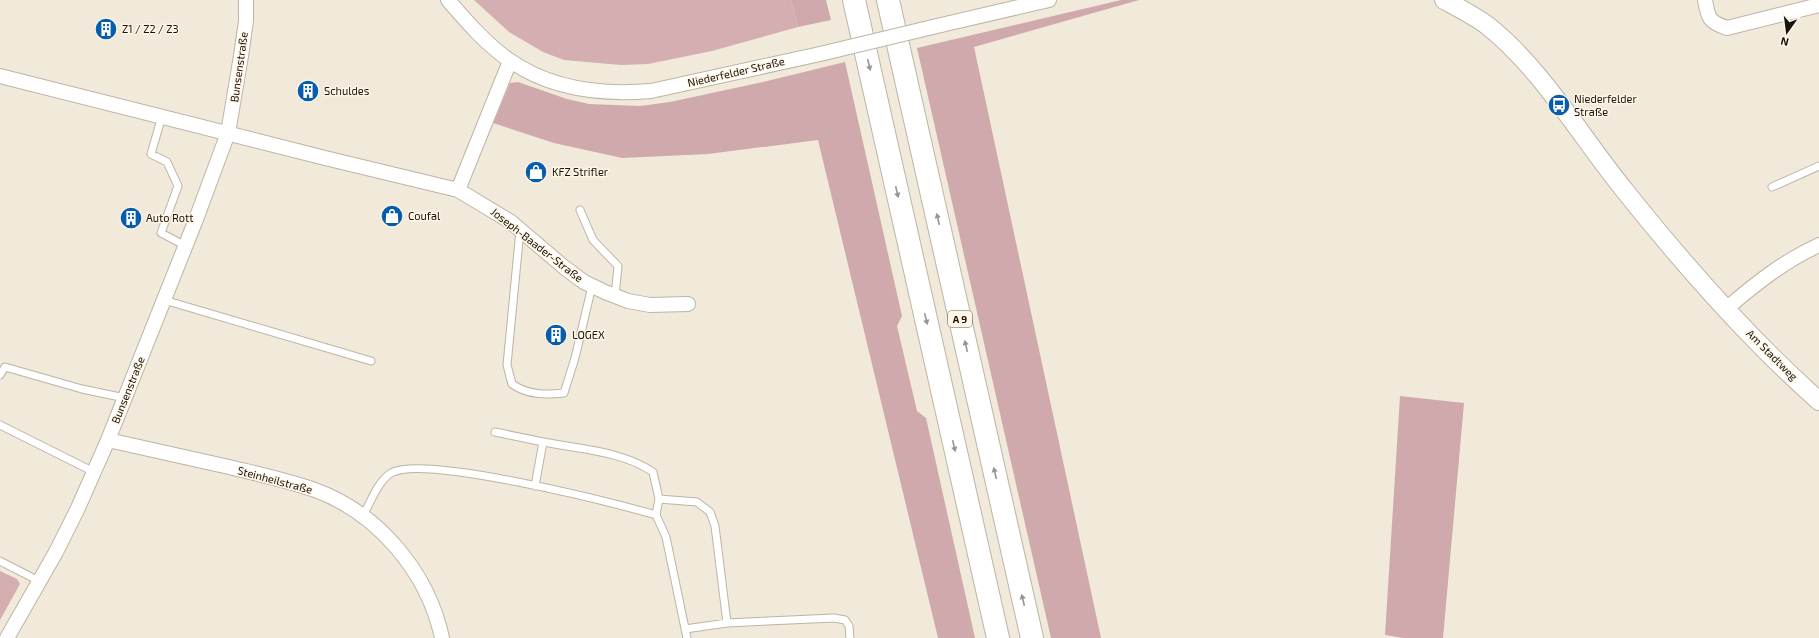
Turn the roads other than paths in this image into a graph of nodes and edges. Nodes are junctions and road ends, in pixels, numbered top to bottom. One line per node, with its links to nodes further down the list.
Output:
1 (246, 0): 12 (street, Bunsenstraße)
2 (448, 0): 9 (street, Niederfelder Straße)
3 (854, 0): 46 (highway, one-way to 46)
4 (888, 0): 47 (highway, A 9, one-way to 4)
5 (1049, 0): 9 (street, Niederfelder Straße, bridge)
6 (1444, 0): 24 (street)
7 (1705, 0): 8 (street)
8 (1819, 4)
9 (510, 61): 15 (street)
10 (0, 76): 11 (street)
11 (162, 116): 12 (street); 19 (lane)
12 (228, 133): 15 (street, Joseph-Baader-Straße); 19 (street, Bunsenstraße)
13 (1819, 166): 14 (lane)
14 (1772, 187)
15 (458, 190): 17 (street, Joseph-Baader-Straße)
16 (580, 210): 21 (lane)
17 (520, 230): 20 (street, Joseph-Baader-Straße); 20 (lane)
18 (1819, 245): 24 (street)
19 (186, 246): 22 (street, Bunsenstraße)
20 (592, 286): 21 (street, Joseph-Baader-Straße)
21 (615, 296): 23 (street, Joseph-Baader-Straße)
22 (164, 300): 25 (lane); 27 (street, Bunsenstraße)
23 (688, 304)
24 (1726, 309): 28 (street, Am Stadtweg)
25 (371, 361)
26 (0, 375): 27 (lane)
27 (125, 398): 31 (street, Bunsenstraße)
28 (1819, 401)
29 (0, 425): 33 (lane)
30 (495, 432): 32 (lane)
31 (108, 440): 33 (street, Bunsenstraße); 37 (street, Steinheilstraße)
32 (543, 442): 34 (lane); 35 (lane)
33 (94, 472): 39 (street, Bunsenstraße)
34 (535, 486): 36 (lane); 37 (lane)
35 (659, 499): 36 (lane); 40 (lane)
36 (656, 515): 41 (lane)
37 (363, 516): 43 (street, Steinheilstraße)
38 (0, 561): 39 (lane)
39 (39, 581): 42 (street, Bunsenstraße)
40 (727, 622): 41 (lane); 45 (lane)
41 (685, 629): 44 (lane)
42 (6, 638)
43 (442, 638)
44 (687, 638)
45 (850, 638)
46 (998, 638)
47 (1032, 638)

